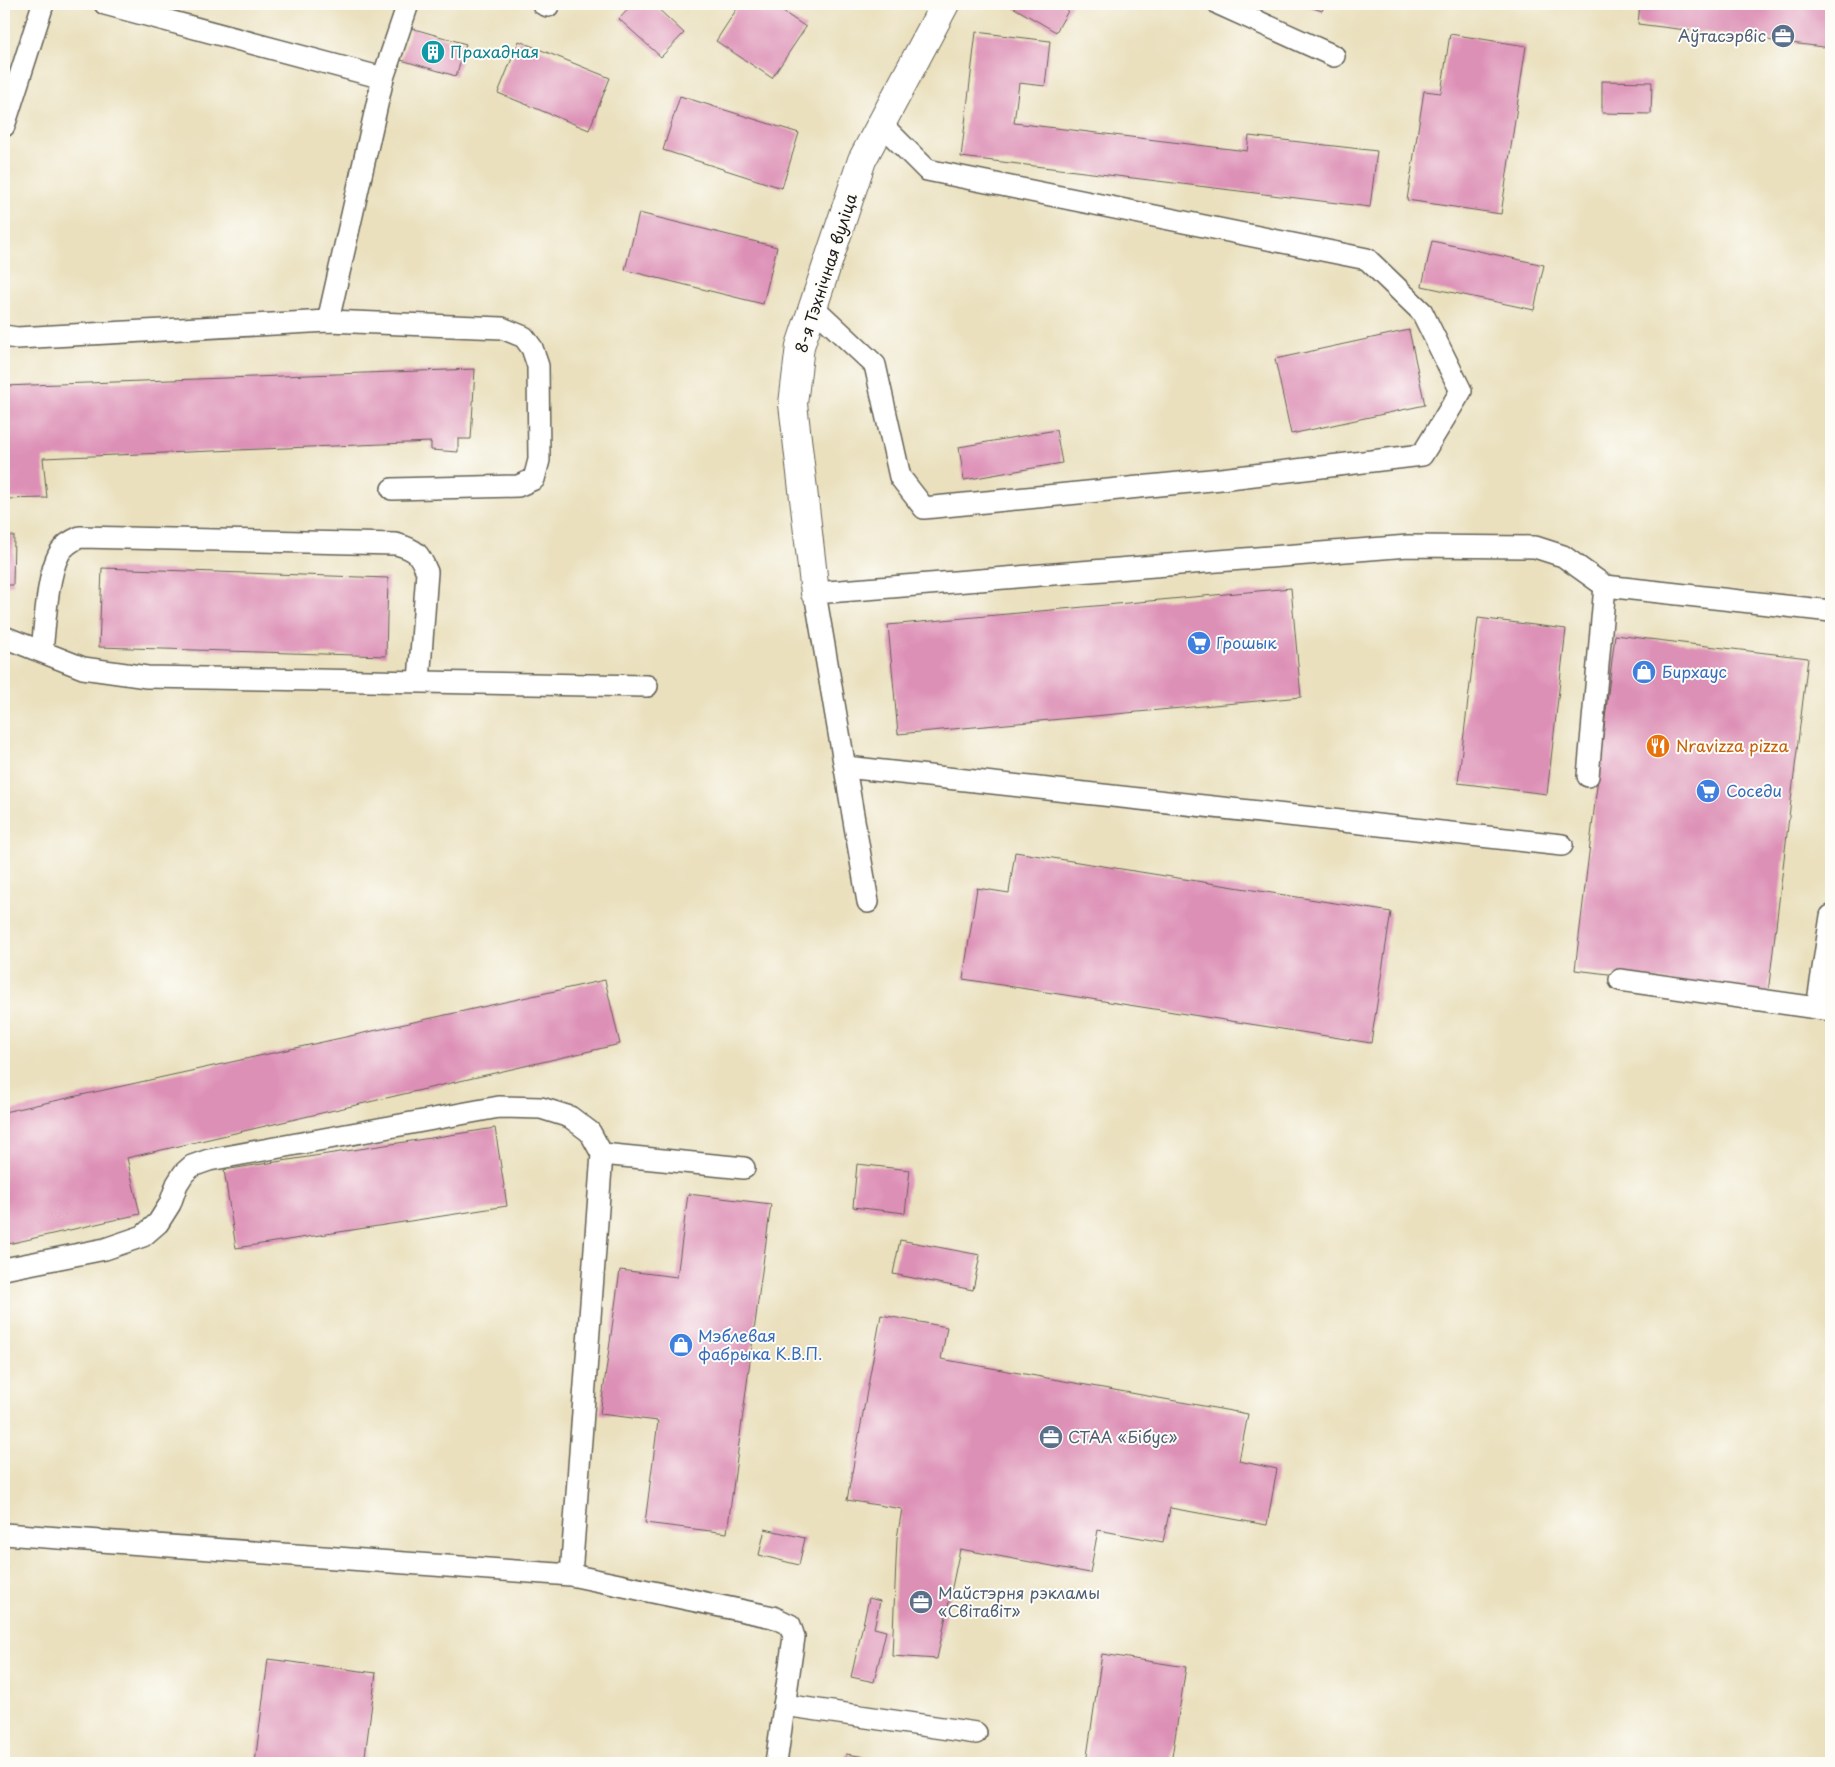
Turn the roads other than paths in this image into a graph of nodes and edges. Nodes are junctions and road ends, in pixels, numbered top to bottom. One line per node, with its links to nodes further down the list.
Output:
1 (43, 4): 9 (lane)
2 (105, 4): 7 (lane)
3 (408, 4): 7 (lane)
4 (945, 4): 8 (street, 8-я Тэхнічная вуліца)
5 (1219, 4): 6 (lane)
6 (1334, 56)
7 (383, 78): 11 (lane)
8 (881, 124): 10 (street, 8-я Тэхнічная вуліца); 10 (lane)
9 (4, 126)
10 (813, 307): 15 (street, 8-я Тэхнічная вуліца)
11 (328, 321): 12 (lane); 13 (lane)
12 (4, 336)
13 (392, 489)
14 (1604, 586): 15 (lane); 16 (lane); 22 (lane)
15 (816, 593): 21 (lane)
16 (1831, 611)
17 (4, 637): 18 (lane)
18 (42, 650): 19 (lane); 19 (lane)
19 (419, 681): 20 (lane)
20 (647, 686)
21 (846, 767): 23 (lane); 24 (lane)
22 (1588, 776)
23 (1562, 845)
24 (868, 902)
25 (1831, 916): 27 (lane)
26 (1620, 980): 27 (lane)
27 (1824, 1009)
28 (602, 1154): 29 (lane); 30 (lane); 32 (lane)
29 (744, 1168)
30 (4, 1269)
31 (4, 1534): 32 (lane)
32 (571, 1575): 33 (lane)
33 (784, 1705): 34 (lane); 35 (lane)
34 (976, 1733)
35 (776, 1763)

